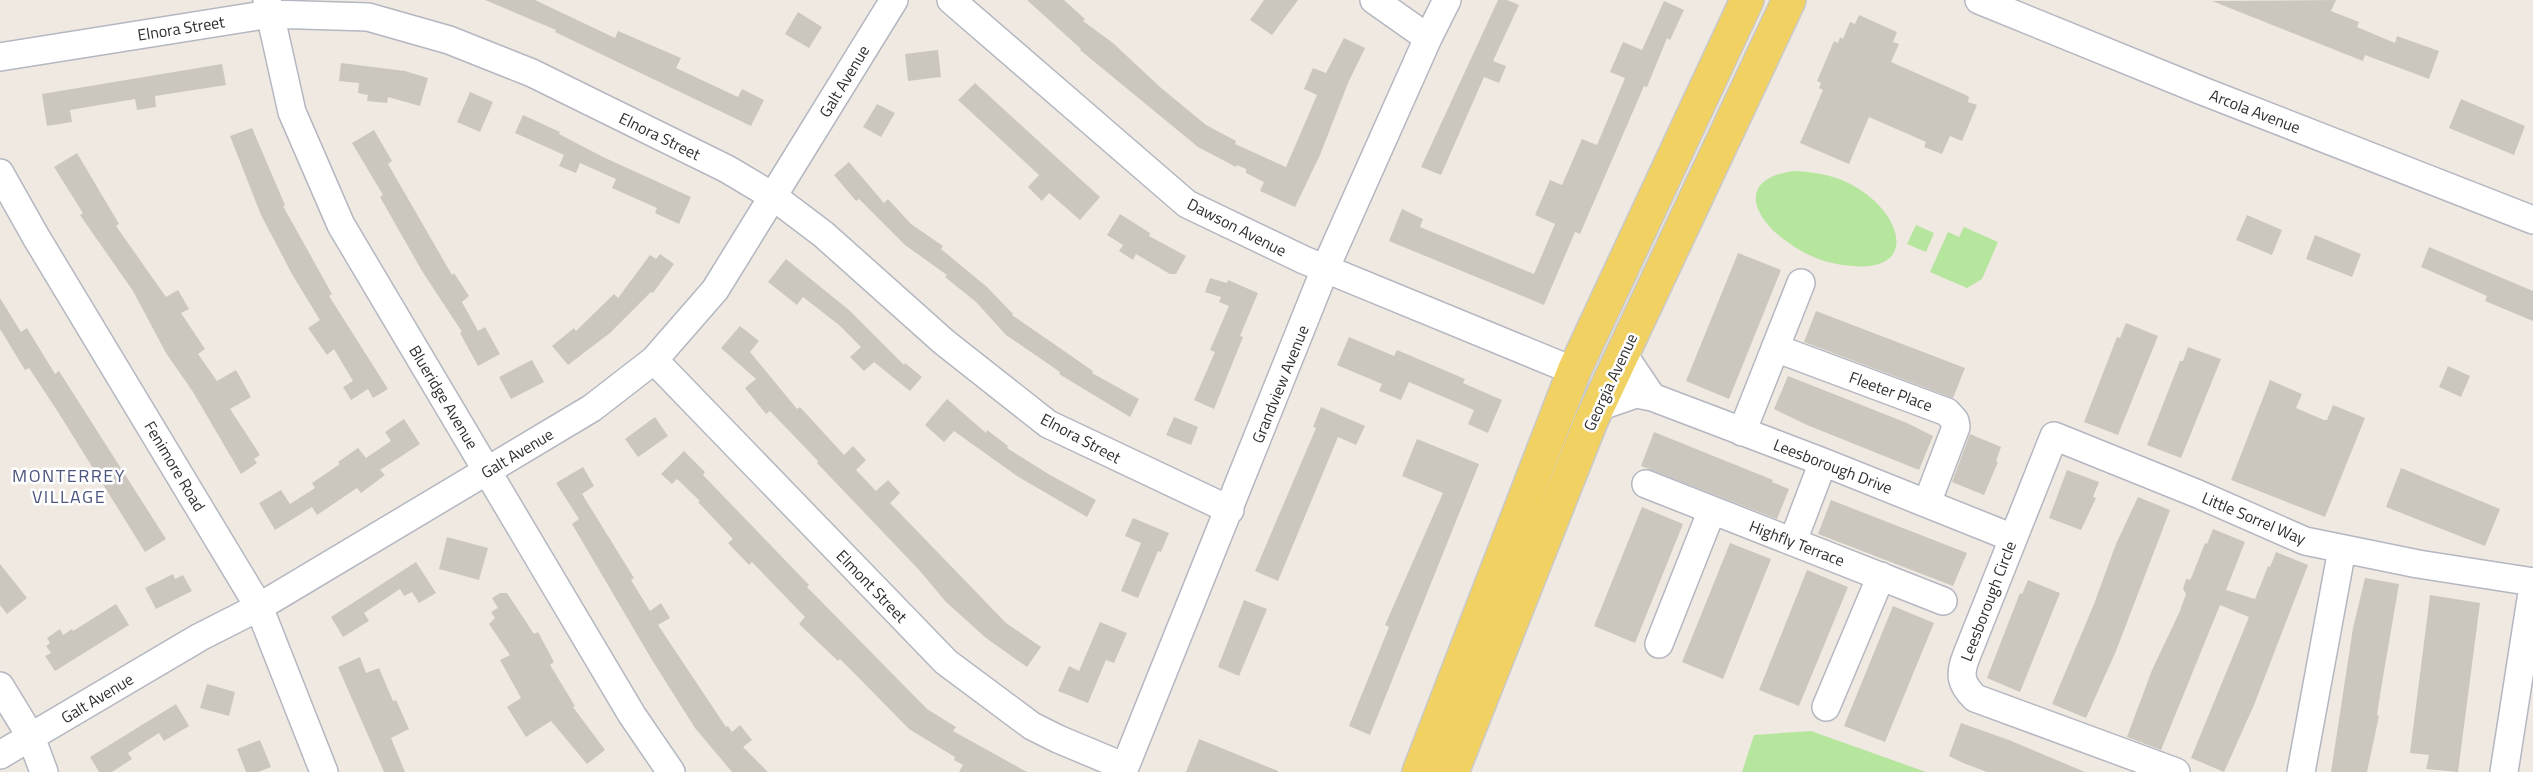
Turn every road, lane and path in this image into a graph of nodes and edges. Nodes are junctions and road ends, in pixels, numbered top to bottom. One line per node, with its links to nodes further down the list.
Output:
1 (894, 0): 12 (street, Galt Avenue)
2 (951, 0): 14 (street, Dawson Avenue)
3 (1374, 0): 9 (street)
4 (1447, 0): 9 (street, Grandview Avenue)
5 (1747, 0): 19 (main road)
6 (1789, 0): 17 (main road, Georgia Avenue)
7 (1979, 0): 13 (street, Arcola Avenue)
8 (269, 7): 10 (street, Elnora Street); 12 (street, Elnora Street); 25 (street, Blueridge Avenue)
9 (1428, 38): 14 (street, Grandview Avenue)
10 (0, 57)
11 (0, 173): 36 (street, Fenimore Road)
12 (774, 197): 18 (street, Galt Avenue); 28 (street, Elnora Street)
13 (2533, 220)
14 (1325, 269): 19 (street, Dawson Avenue); 28 (street, Grandview Avenue)
15 (1801, 283): 16 (street)
16 (1775, 348): 22 (street); 27 (street, Fleeter Place)
17 (1623, 354): 19 (main road); 20 (street); 21 (main road, Georgia Avenue)
18 (654, 360): 25 (street, Galt Avenue); 42 (street, Elmont Street)
19 (1574, 371): 21 (main road); 46 (main road)
20 (1652, 397): 21 (street, Leesborough Drive); 22 (street, Leesborough Drive)
21 (1592, 420): 47 (main road, Georgia Avenue)
22 (1742, 432): 24 (street, Leesborough Drive)
23 (2054, 436): 30 (street, Leesborough Circle); 32 (street, Little Sorrel Way)
24 (1823, 462): 27 (street, Leesborough Drive); 31 (street)
25 (488, 470): 36 (street, Galt Avenue); 45 (street, Blueridge Avenue)
26 (1646, 484): 29 (street, Highfly Terrace)
27 (1927, 502): 30 (street, Leesborough Drive)
28 (1230, 510): 42 (street, Grandview Avenue)
29 (1712, 510): 31 (street, Highfly Terrace); 37 (street)
30 (2013, 538): 48 (street, Leesborough Circle)
31 (1793, 541): 33 (street, Highfly Terrace)
32 (2342, 549): 34 (street, Little Sorrel Way); 49 (street)
33 (1881, 576): 35 (street, Highfly Terrace); 39 (street)
34 (2533, 584): 50 (street)
35 (1943, 602)
36 (259, 607): 40 (street, Galt Avenue); 44 (street, Fenimore Road)
37 (1659, 644)
38 (0, 686): 40 (street)
39 (1826, 707)
40 (31, 737): 41 (street, Galt Avenue); 43 (street)
41 (0, 755)
42 (1124, 769)
43 (44, 772)
44 (324, 772)
45 (671, 772)
46 (1419, 772)
47 (1452, 772)
48 (2176, 772)
49 (2301, 772)
50 (2504, 772)

